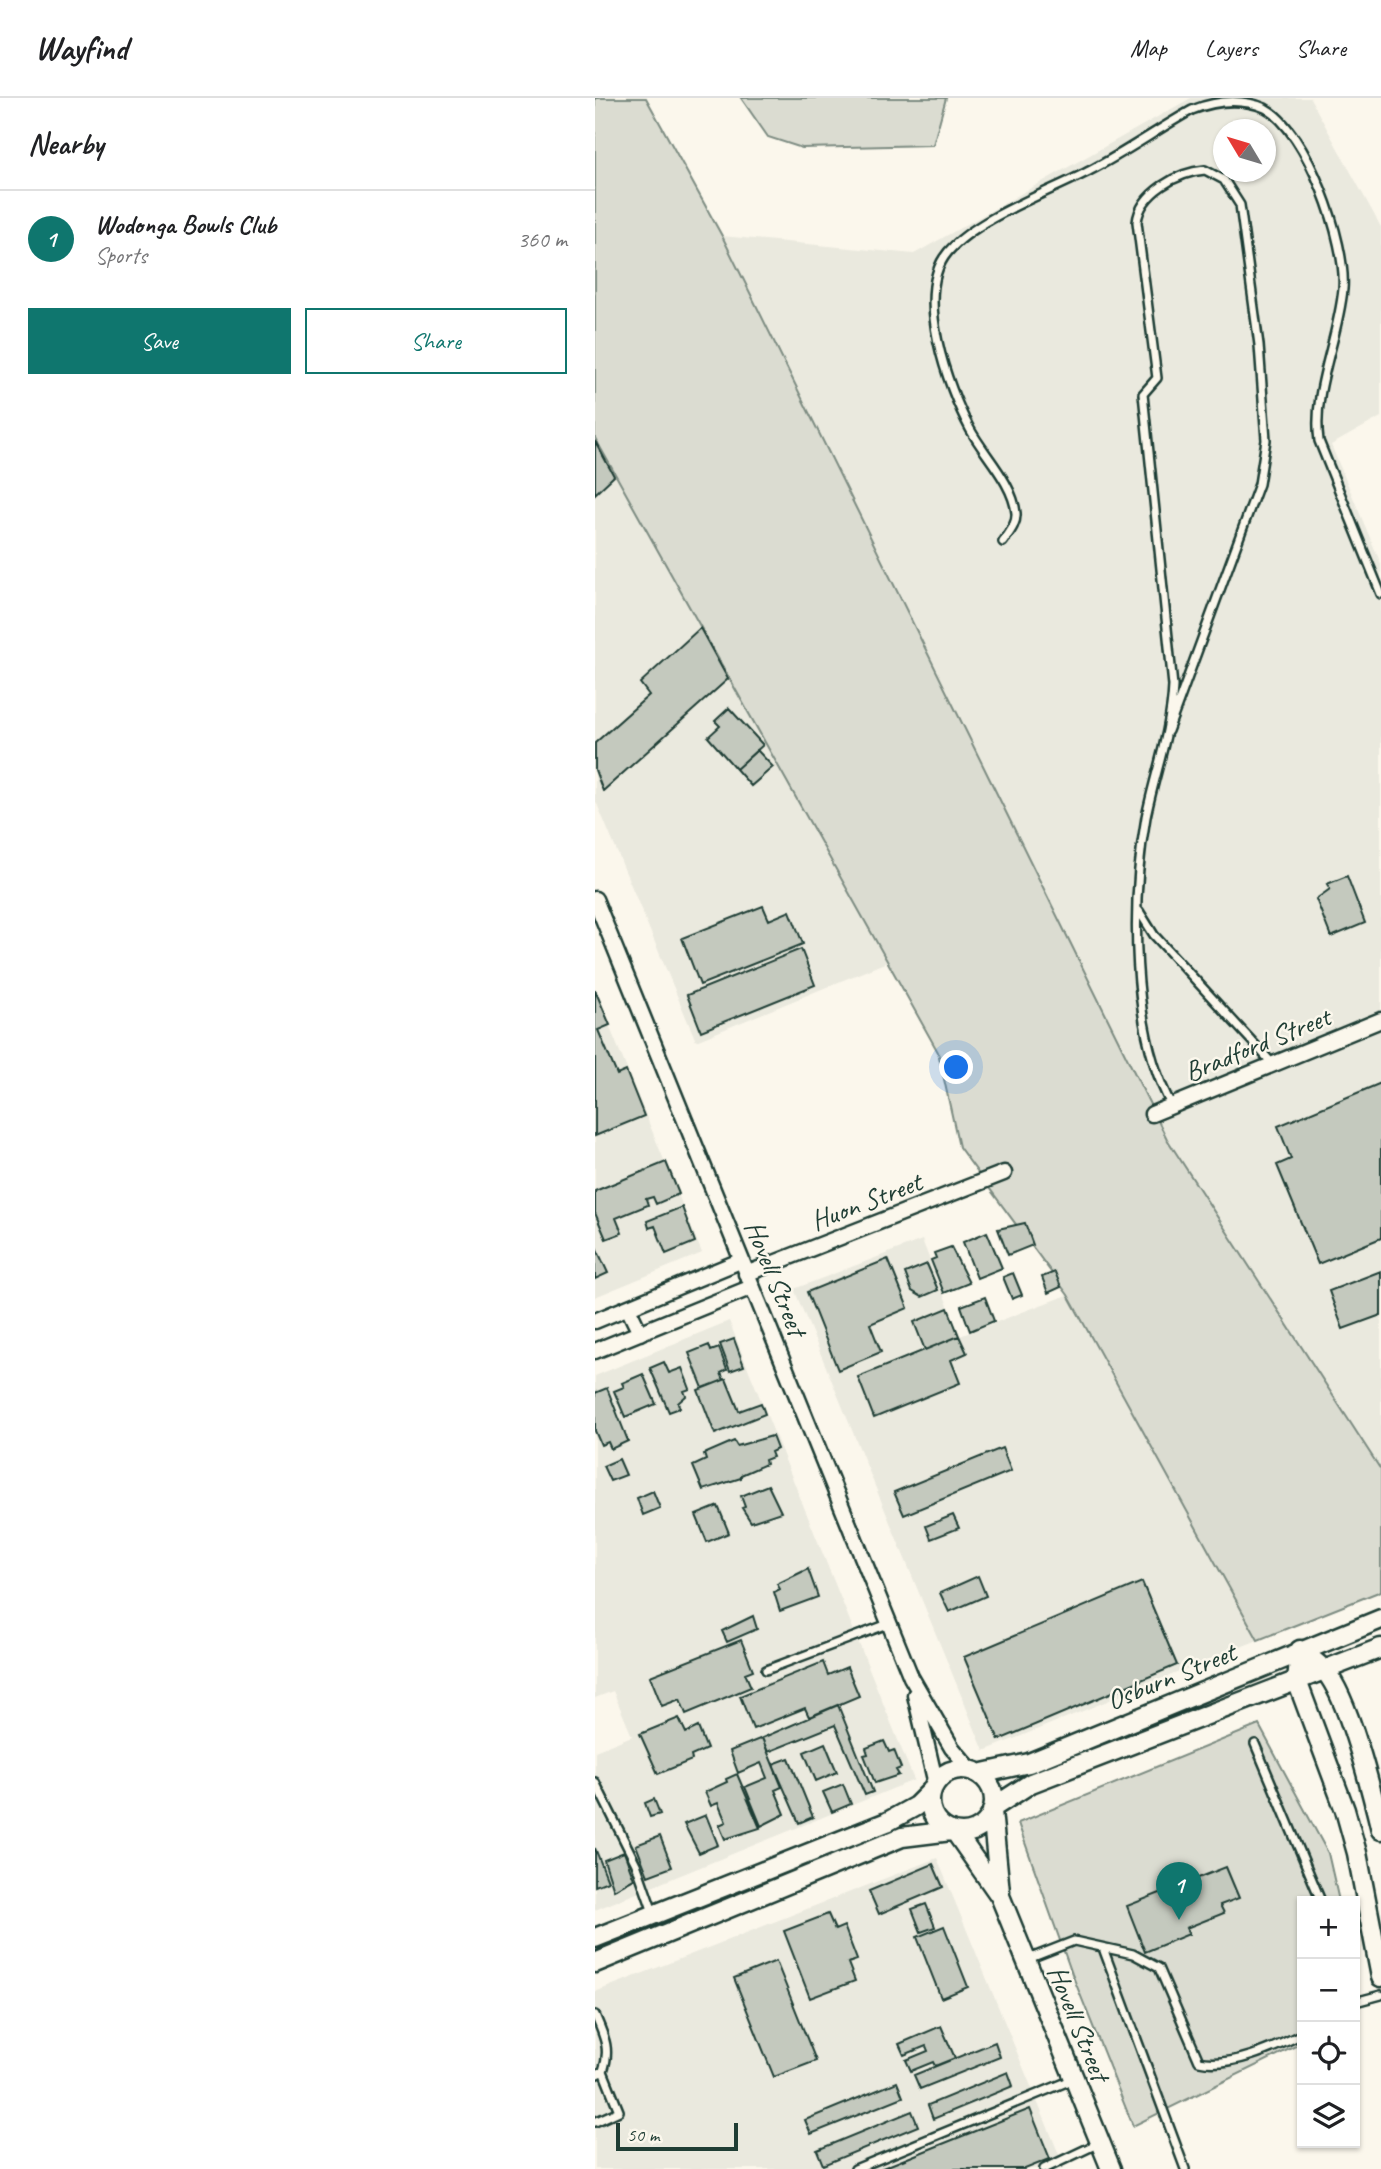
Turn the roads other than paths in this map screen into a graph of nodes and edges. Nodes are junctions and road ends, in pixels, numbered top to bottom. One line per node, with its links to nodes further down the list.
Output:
1 (1003, 542): 2 (lane)
2 (1381, 594)
3 (1168, 731): 3 (lane); 5 (lane)
4 (595, 899): 11 (street, Hovell Street)
5 (1136, 900): 7 (lane); 8 (lane)
6 (1381, 1020): 7 (street, Bradford Street)
7 (1272, 1063): 8 (street, Bradford Street)
8 (1172, 1106): 9 (street, Bradford Street)
9 (1152, 1115)
10 (1004, 1173): 11 (street, Huon Street)
11 (746, 1274): 12 (street, Huon Street); 14 (street, Huon Street); 17 (street, Hovell Street)
12 (628, 1308): 13 (street, Huon Street); 14 (street)
13 (595, 1321)
14 (640, 1333): 15 (street, Huon Street)
15 (596, 1348)
16 (1381, 1619): 19 (street, Osburn Street)
17 (888, 1624): 20 (lane); 22 (street, Hovell Street)
18 (1381, 1648): 21 (street, Osburn Street)
19 (1300, 1650): 21 (street); 23 (street); 25 (street, Osburn Street)
20 (767, 1670)
21 (1325, 1671): 23 (street, Osburn Street); 29 (street)
22 (911, 1677): 25 (street, Hovell Street); 27 (street, Hovell Street)
23 (1297, 1681): 28 (street, Osburn Street); 38 (street)
24 (1255, 1744): 32 (lane)
25 (976, 1773): 27 (street); 28 (street)
26 (595, 1782): 33 (lane)
27 (934, 1787): 30 (street); 33 (street)
28 (993, 1809): 30 (street); 31 (street, Hovell Street)
29 (1381, 1830)
30 (953, 1832): 31 (street, Hovell Street); 37 (street)
31 (1000, 1896): 36 (street, Hovell Street)
32 (1319, 1896)
33 (654, 1915): 34 (street)
34 (595, 1938)
35 (1104, 1948): 36 (lane); 42 (lane); 50 (lane)
36 (1025, 1960): 44 (street, Hovell Street)
37 (595, 1963)
38 (1381, 1977)
39 (1381, 1995): 40 (lane)
40 (1360, 2001)
41 (595, 2015): 43 (lane)
42 (1297, 2036)
43 (599, 2073): 45 (lane)
44 (1074, 2080): 46 (street, Hovell Street); 47 (lane)
45 (595, 2122)
46 (1100, 2143): 48 (lane); 49 (street, Hovell Street)
47 (855, 2169)
48 (1044, 2169)
49 (1111, 2169)
50 (1185, 2169)

